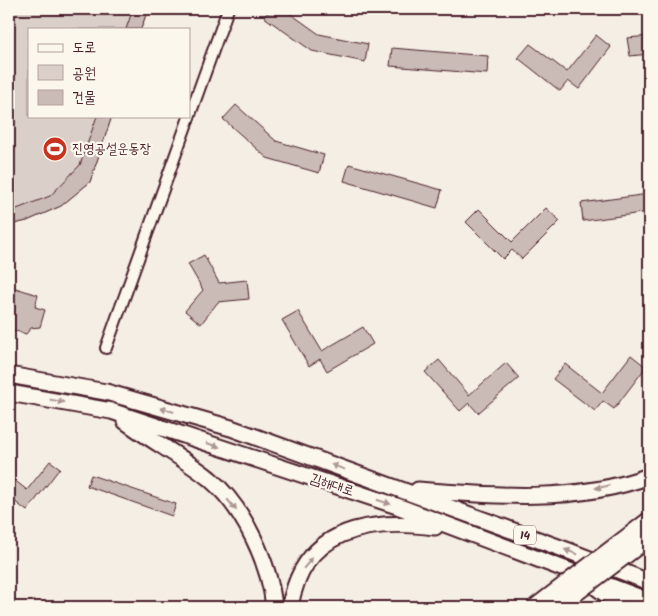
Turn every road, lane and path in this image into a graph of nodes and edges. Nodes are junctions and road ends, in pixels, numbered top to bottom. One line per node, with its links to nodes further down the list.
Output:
1 (228, 9): 2 (street)
2 (190, 115)
3 (189, 118): 4 (street)
4 (106, 348)
5 (9, 375): 9 (main road, 김해대로, one-way to 5)
6 (9, 392): 7 (main road, 김해대로, one-way to 7)
7 (111, 411): 11 (main road, 김해대로, one-way to 11); 16 (main road, one-way to 16)
8 (649, 476): 9 (main road, one-way to 9)
9 (400, 489): 14 (main road, 김해대로 / 14, one-way to 9)
10 (649, 520): 18 (main road, bridge)
11 (458, 530): 13 (main road, 김해대로 / 14); 17 (main road, one-way to 11)
12 (649, 538): 19 (main road, bridge)
13 (565, 568): 15 (main road, 김해대로 / 14); 20 (main road)
14 (649, 582)
15 (649, 600)
16 (274, 607)
17 (290, 607)
18 (535, 607)
19 (558, 607)
20 (624, 607)

